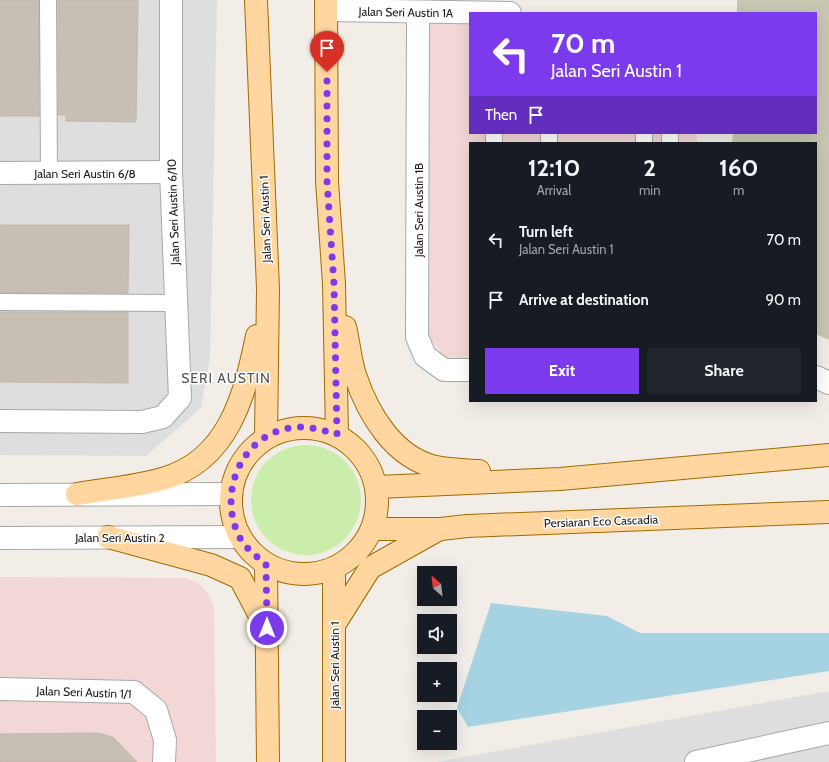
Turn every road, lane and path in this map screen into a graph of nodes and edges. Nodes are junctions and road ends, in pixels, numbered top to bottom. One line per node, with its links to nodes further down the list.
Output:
1 (48, 0): 9 (lane)
2 (171, 0): 7 (street, Jalan Seri Austin 6/10)
3 (256, 0): 11 (main road, Jalan Seri Austin 1)
4 (326, 5): 5 (street, Jalan Seri Austin 1A); 10 (main road)
5 (418, 12): 6 (street, Jalan Seri Austin 1A); 14 (street, Jalan Seri Austin 1B)
6 (469, 13)
7 (171, 172): 9 (street, Jalan Seri Austin 6/8); 13 (street, Jalan Seri Austin 6/10)
8 (0, 173): 9 (street, Jalan Seri Austin 6/8)
9 (49, 173)
10 (334, 284): 18 (main road); 21 (main road)
11 (268, 289): 19 (main road, Jalan Seri Austin 1); 23 (main road)
12 (0, 302): 13 (lane)
13 (176, 303): 17 (street, Jalan Seri Austin 6/10)
14 (469, 370)
15 (817, 377): 16 (street)
16 (829, 383)
17 (0, 421)
18 (337, 434): 19 (main road); 22 (main road)
19 (266, 438): 24 (main road)
20 (829, 454): 21 (main road)
21 (560, 479): 22 (main road)
22 (377, 487): 28 (main road)
23 (77, 494): 24 (street); 25 (street)
24 (230, 494): 30 (main road)
25 (0, 495)
26 (829, 512): 27 (main road, Persiaran Eco Cascadia)
27 (441, 529): 28 (main road, Persiaran Eco Cascadia); 34 (main road)
28 (372, 530): 33 (main road)
29 (108, 537): 30 (street, Jalan Seri Austin 2); 31 (street, Jalan Seri Austin 2); 35 (main road)
30 (239, 537): 32 (main road)
31 (0, 538)
32 (266, 564): 33 (main road); 35 (main road)
33 (334, 568): 34 (main road, Jalan Seri Austin 1)
34 (334, 625): 40 (main road, Jalan Seri Austin 1)
35 (267, 628): 39 (main road)
36 (0, 689): 38 (street, Jalan Seri Austin 1/1)
37 (829, 733): 41 (street)
38 (164, 762)
39 (268, 762)
40 (334, 762)
41 (696, 762)

